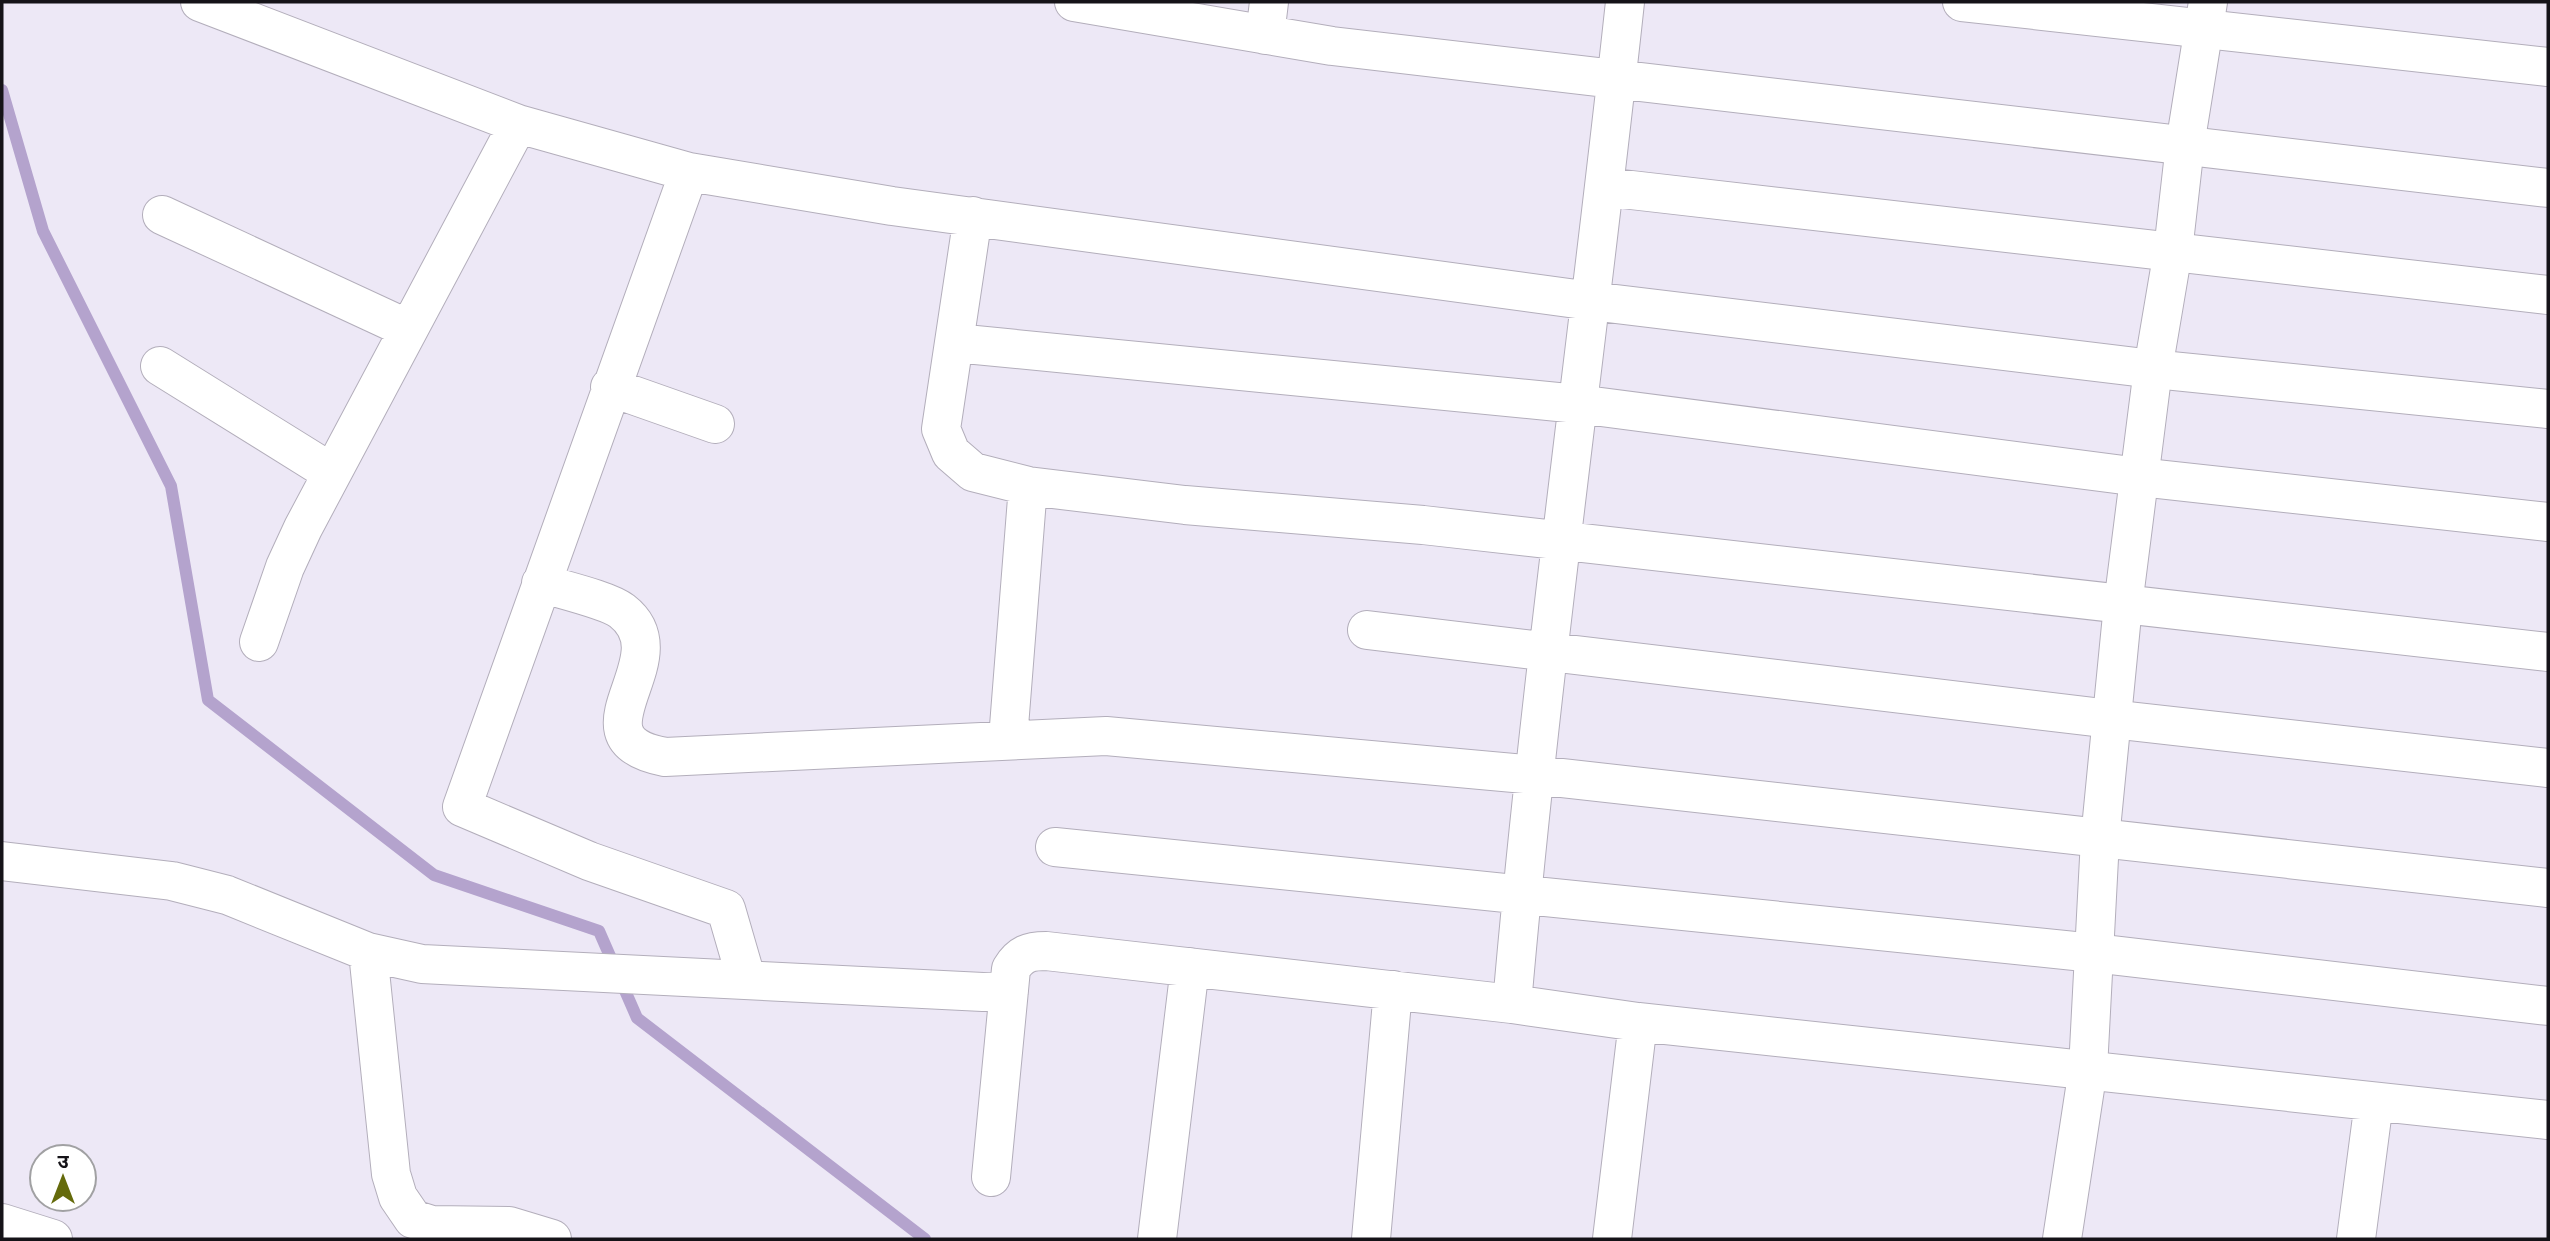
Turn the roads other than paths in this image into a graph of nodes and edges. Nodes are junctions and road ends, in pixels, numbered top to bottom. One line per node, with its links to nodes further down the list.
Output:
1 (200, 2): 9 (street)
2 (1074, 2): 6 (street)
3 (1625, 2): 8 (street)
4 (1962, 2): 5 (street)
5 (2206, 15): 7 (street); 10 (street)
6 (1267, 18): 8 (street)
7 (2548, 67)
8 (1617, 80): 10 (street); 12 (street)
9 (518, 124): 11 (street); 19 (street)
10 (2185, 145): 13 (street); 16 (street)
11 (689, 172): 15 (street); 23 (street)
12 (1605, 187): 16 (street); 18 (street)
13 (2548, 188)
14 (162, 215): 19 (street)
15 (973, 216): 18 (street); 20 (street)
16 (2173, 251): 17 (street); 22 (street)
17 (2548, 295)
18 (1591, 301): 22 (street); 24 (street)
19 (408, 329): 27 (street)
20 (955, 343): 24 (street); 29 (street)
21 (160, 366): 27 (street)
22 (2153, 369): 25 (street); 28 (street)
23 (610, 387): 26 (street); 32 (street)
24 (1578, 404): 28 (street); 31 (street)
25 (2548, 409)
26 (715, 424)
27 (332, 473): 35 (street)
28 (2139, 477): 30 (street); 33 (street)
29 (1028, 486): 31 (street); 39 (street)
30 (2548, 522)
31 (1559, 540): 33 (street); 36 (street)
32 (541, 583): 39 (street); 50 (street)
33 (2123, 605): 37 (street); 38 (street)
34 (1367, 630): 36 (street)
35 (259, 642)
36 (1548, 651): 38 (street); 41 (street)
37 (2548, 652)
38 (2111, 719): 40 (street); 42 (street)
39 (1008, 739): 41 (street)
40 (2548, 768)
41 (1535, 775): 42 (street); 46 (street)
42 (2100, 839): 45 (street); 48 (street)
43 (1055, 847): 46 (street)
44 (2, 861): 47 (street)
45 (2548, 888)
46 (1521, 896): 48 (street); 53 (street)
47 (368, 952): 50 (street); 62 (street)
48 (2094, 953): 54 (street); 56 (street)
49 (1189, 967): 51 (street); 52 (street); 63 (street)
50 (746, 978): 52 (street)
51 (1393, 990): 53 (street); 64 (street)
52 (1009, 991): 59 (street)
53 (1512, 1004): 55 (street)
54 (2548, 1006)
55 (1638, 1022): 56 (street); 65 (street)
56 (2088, 1069): 57 (street); 66 (street)
57 (2374, 1102): 58 (street); 67 (street)
58 (2548, 1120)
59 (991, 1177)
60 (2, 1223): 61 (street)
61 (53, 1239)
62 (552, 1239)
63 (1157, 1239)
64 (1371, 1239)
65 (1612, 1239)
66 (2062, 1239)
67 (2356, 1239)

